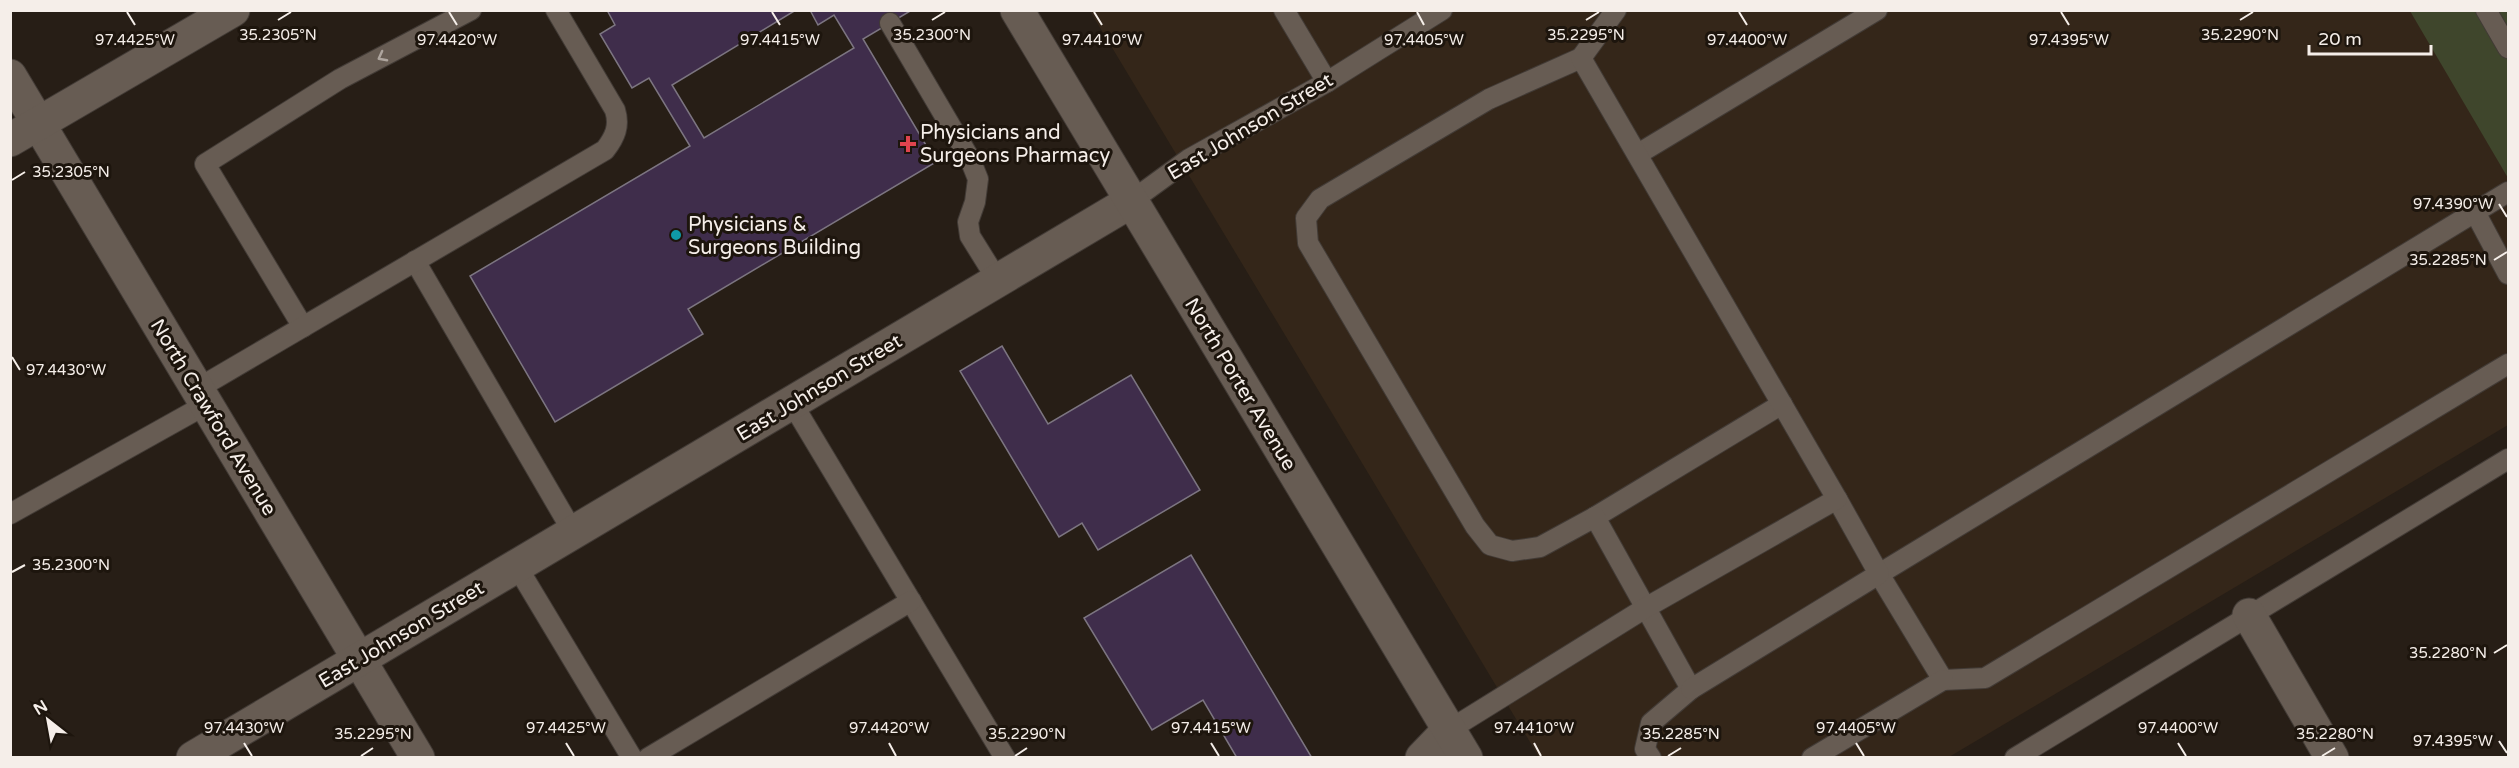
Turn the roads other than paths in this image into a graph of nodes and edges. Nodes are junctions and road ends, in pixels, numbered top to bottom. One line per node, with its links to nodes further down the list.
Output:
1 (471, 10): 24 (lane, one-way to 24)
2 (556, 10): 21 (lane)
3 (1017, 10): 19 (street, North Porter Avenue)
4 (1284, 10): 14 (lane)
5 (1442, 10): 14 (lane, East Johnson Street)
6 (1616, 10): 12 (lane)
7 (1877, 10): 17 (lane)
8 (2486, 10): 11 (lane)
9 (230, 11): 15 (street)
10 (890, 23): 23 (lane)
11 (2508, 48)
12 (1581, 58): 17 (lane); 32 (lane)
13 (10, 76): 15 (street, North Crawford Avenue)
14 (1327, 82): 19 (lane, East Johnson Street)
15 (39, 123): 16 (street); 26 (street, North Crawford Avenue)
16 (10, 140)
17 (1638, 154): 28 (lane)
18 (2508, 192): 20 (lane)
19 (1130, 202): 23 (street, East Johnson Street); 42 (street, North Porter Avenue)
20 (2475, 212): 22 (lane); 35 (lane)
21 (415, 261): 24 (lane); 33 (lane)
22 (2508, 274)
23 (998, 281): 27 (street, East Johnson Street)
24 (303, 327): 26 (lane)
25 (2508, 364): 40 (lane)
26 (202, 397): 31 (lane); 39 (street, North Crawford Avenue)
27 (792, 403): 33 (street, East Johnson Street); 36 (lane)
28 (1782, 404): 30 (lane); 32 (lane)
29 (2508, 459): 38 (lane)
30 (1837, 499): 35 (lane); 37 (lane)
31 (10, 514)
32 (1595, 518): 37 (lane)
33 (573, 532): 34 (street, East Johnson Street)
34 (516, 565): 39 (street, East Johnson Street); 45 (lane)
35 (1879, 574): 40 (lane); 41 (lane)
36 (911, 601): 46 (lane); 47 (lane)
37 (1647, 607): 41 (lane); 42 (lane)
38 (2249, 615): 52 (lane); 53 (street)
39 (359, 660): 43 (street, East Johnson Street); 44 (street, North Crawford Avenue)
40 (1942, 680): 51 (lane)
41 (1691, 689): 50 (lane)
42 (1449, 730): 48 (street); 49 (street, North Porter Avenue)
43 (193, 758)
44 (418, 758)
45 (632, 758)
46 (648, 758)
47 (1005, 758)
48 (1422, 758)
49 (1466, 758)
50 (1651, 758)
51 (1812, 758)
52 (2015, 758)
53 (2332, 758)

